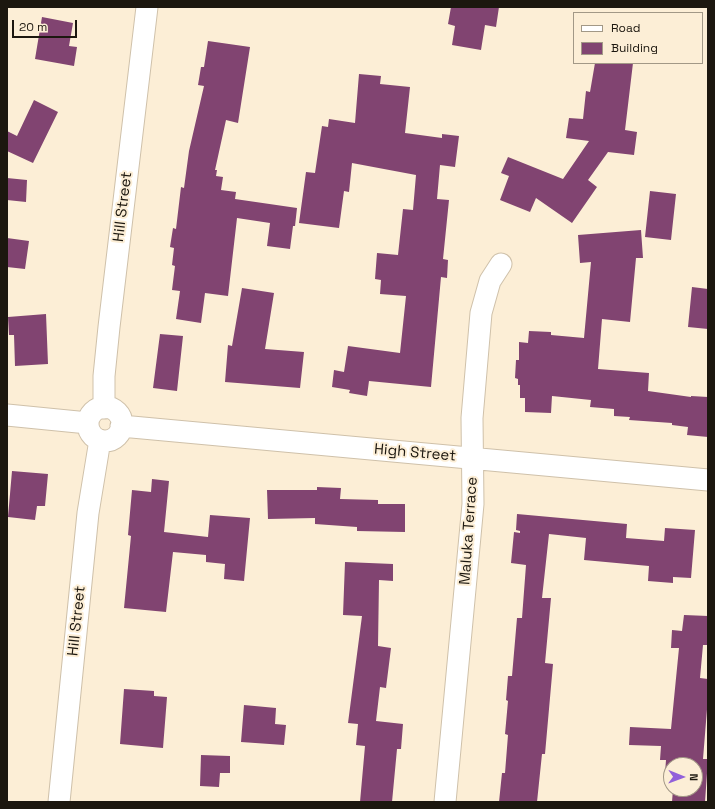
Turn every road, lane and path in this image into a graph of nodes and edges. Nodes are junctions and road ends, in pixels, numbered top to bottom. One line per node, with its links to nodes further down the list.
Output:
1 (147, 7): 3 (street, Hill Street)
2 (501, 264): 8 (street, Maluka Terrace)
3 (104, 408): 5 (street); 6 (street)
4 (7, 415): 5 (street)
5 (88, 423): 7 (street)
6 (121, 426): 7 (street); 8 (street, High Street)
7 (100, 440): 10 (street, Hill Street)
8 (473, 458): 9 (street, High Street); 11 (street, Maluka Terrace)
9 (708, 480)
10 (59, 802)
11 (445, 802)

